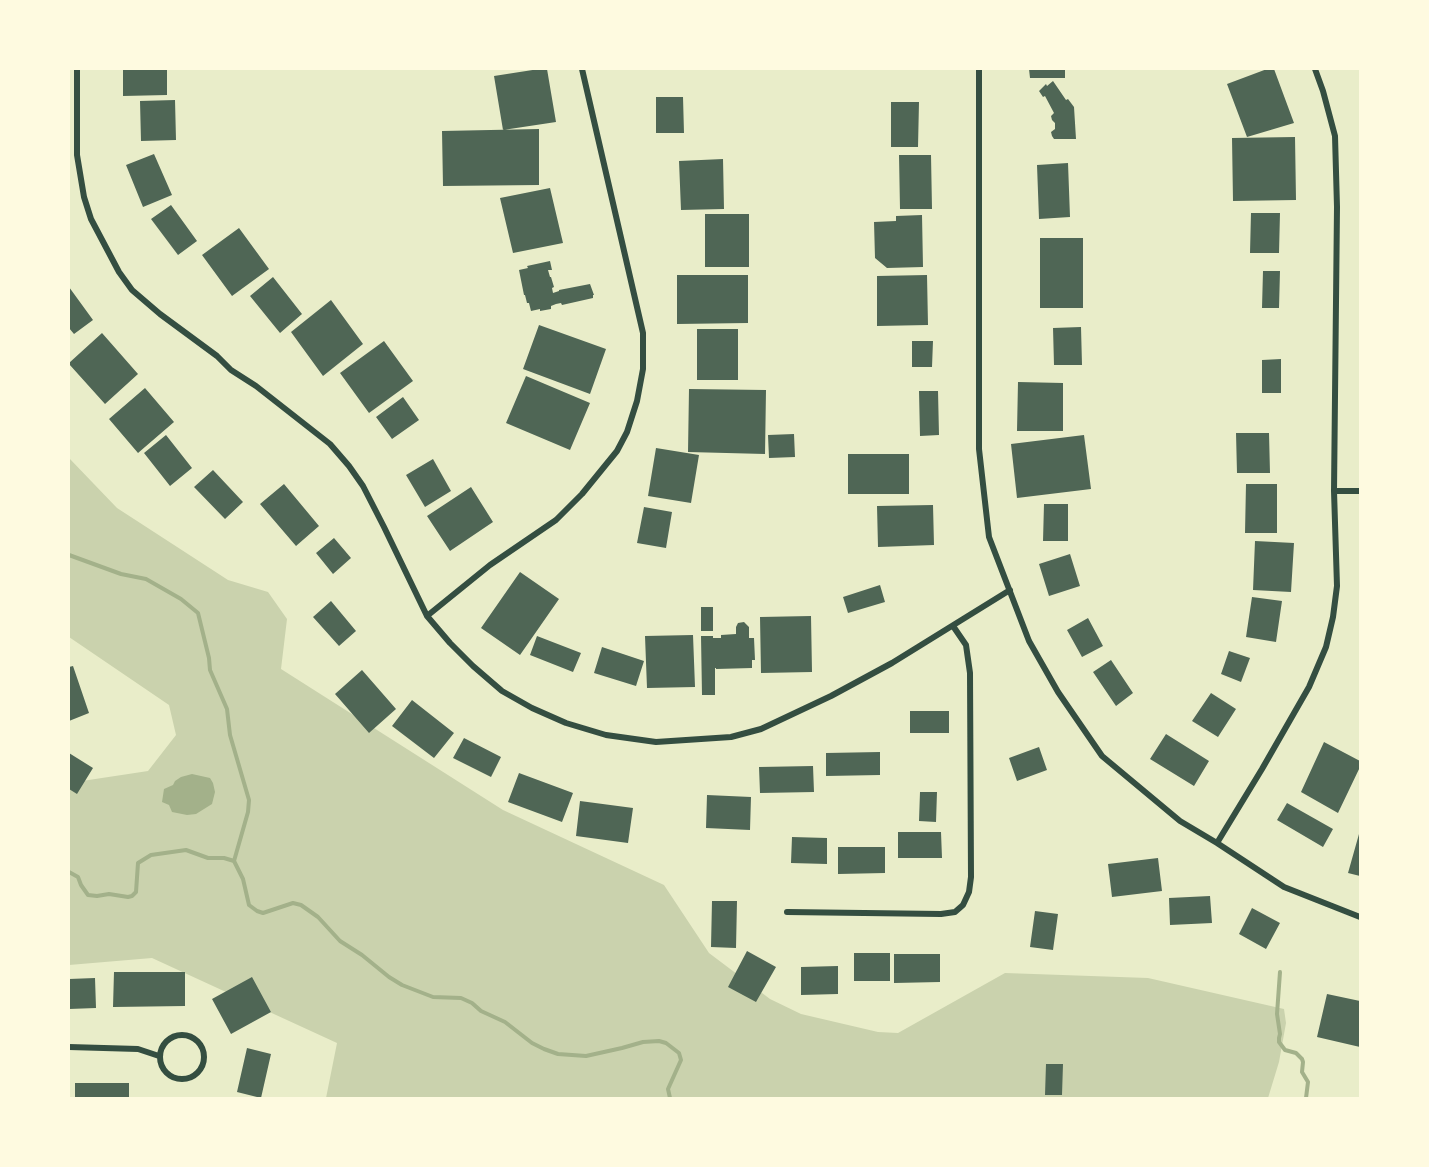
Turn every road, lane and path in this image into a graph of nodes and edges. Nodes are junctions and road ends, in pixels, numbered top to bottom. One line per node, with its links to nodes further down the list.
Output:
1 (77, 69): 8 (street)
2 (582, 69): 8 (street)
3 (979, 69): 7 (street)
4 (1315, 69): 5 (street)
5 (1334, 491): 6 (street); 10 (street)
6 (1360, 491)
7 (1010, 591): 9 (street); 10 (street)
8 (427, 616): 9 (street)
9 (953, 626): 11 (street)
10 (1216, 843): 12 (street)
11 (787, 912)
12 (1360, 917)
13 (69, 1047): 14 (street)
14 (159, 1056): 14 (street)

